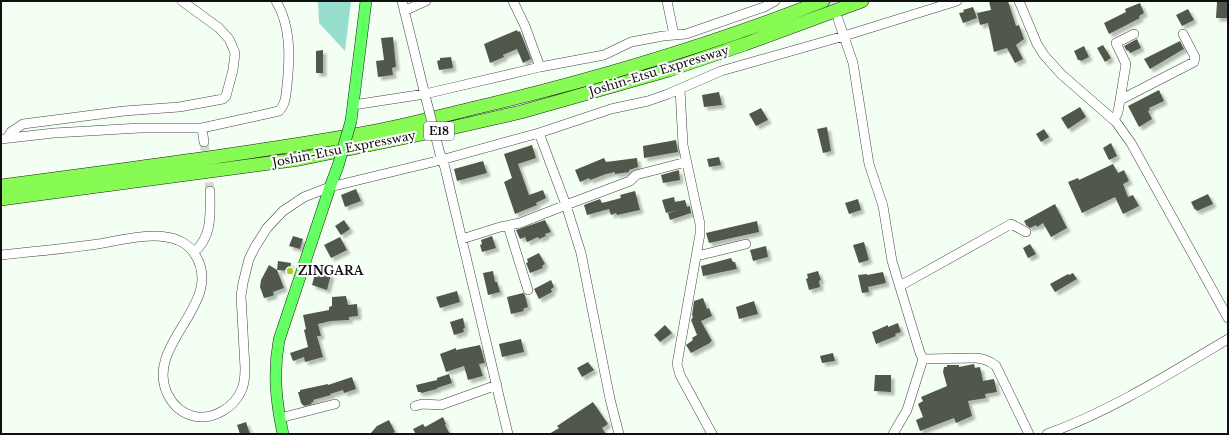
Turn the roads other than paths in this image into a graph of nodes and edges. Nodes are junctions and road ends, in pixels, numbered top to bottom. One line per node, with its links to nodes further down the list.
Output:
1 (182, 1): 27 (street)
2 (276, 1): 25 (street)
3 (366, 1): 23 (main road)
4 (402, 1): 13 (street)
5 (426, 1): 13 (street)
6 (513, 1): 19 (street)
7 (667, 1): 17 (street)
8 (775, 1): 17 (street)
9 (823, 1): 31 (highway, Joshin-Etsu Expressway / E18)
10 (862, 1): 34 (highway, Joshin-Etsu Expressway / E18)
11 (956, 1): 18 (street)
12 (1019, 1): 24 (street)
13 (404, 10): 21 (street)
14 (838, 19): 18 (street)
15 (1134, 34): 22 (street)
16 (1183, 34): 22 (street)
17 (674, 35): 19 (street)
18 (844, 36): 20 (street); 43 (street)
19 (540, 68): 21 (street)
20 (680, 89): 26 (street); 30 (street)
21 (425, 96): 23 (street); 29 (street, bridge)
22 (1120, 100): 24 (street)
23 (353, 105): 32 (main road, bridge)
24 (1112, 119): 45 (street)
25 (202, 128): 27 (street); 28 (street)
26 (539, 133): 29 (street); 35 (street)
27 (4, 139)
28 (204, 142)
29 (440, 157): 32 (street); 38 (street)
30 (686, 162): 35 (street); 42 (street)
31 (1, 186)
32 (330, 187): 40 (street); 51 (main road)
33 (210, 191): 40 (street)
34 (1, 200)
35 (566, 205): 36 (street); 55 (street)
36 (508, 226): 38 (street); 44 (street)
37 (1026, 232): 43 (street)
38 (462, 239): 48 (street)
39 (746, 244): 42 (street)
40 (194, 252): 41 (street)
41 (1, 255)
42 (697, 256): 56 (street)
43 (900, 286): 47 (street)
44 (528, 290)
45 (1228, 318)
46 (1228, 339): 52 (street)
47 (923, 359): 57 (street); 58 (street)
48 (497, 385): 50 (street); 54 (street)
49 (335, 404): 51 (street)
50 (415, 406)
51 (280, 418): 53 (main road)
52 (1067, 431): 59 (street)
53 (283, 434)
54 (508, 434)
55 (620, 434)
56 (712, 434)
57 (893, 434)
58 (1030, 434)
59 (1047, 434)

